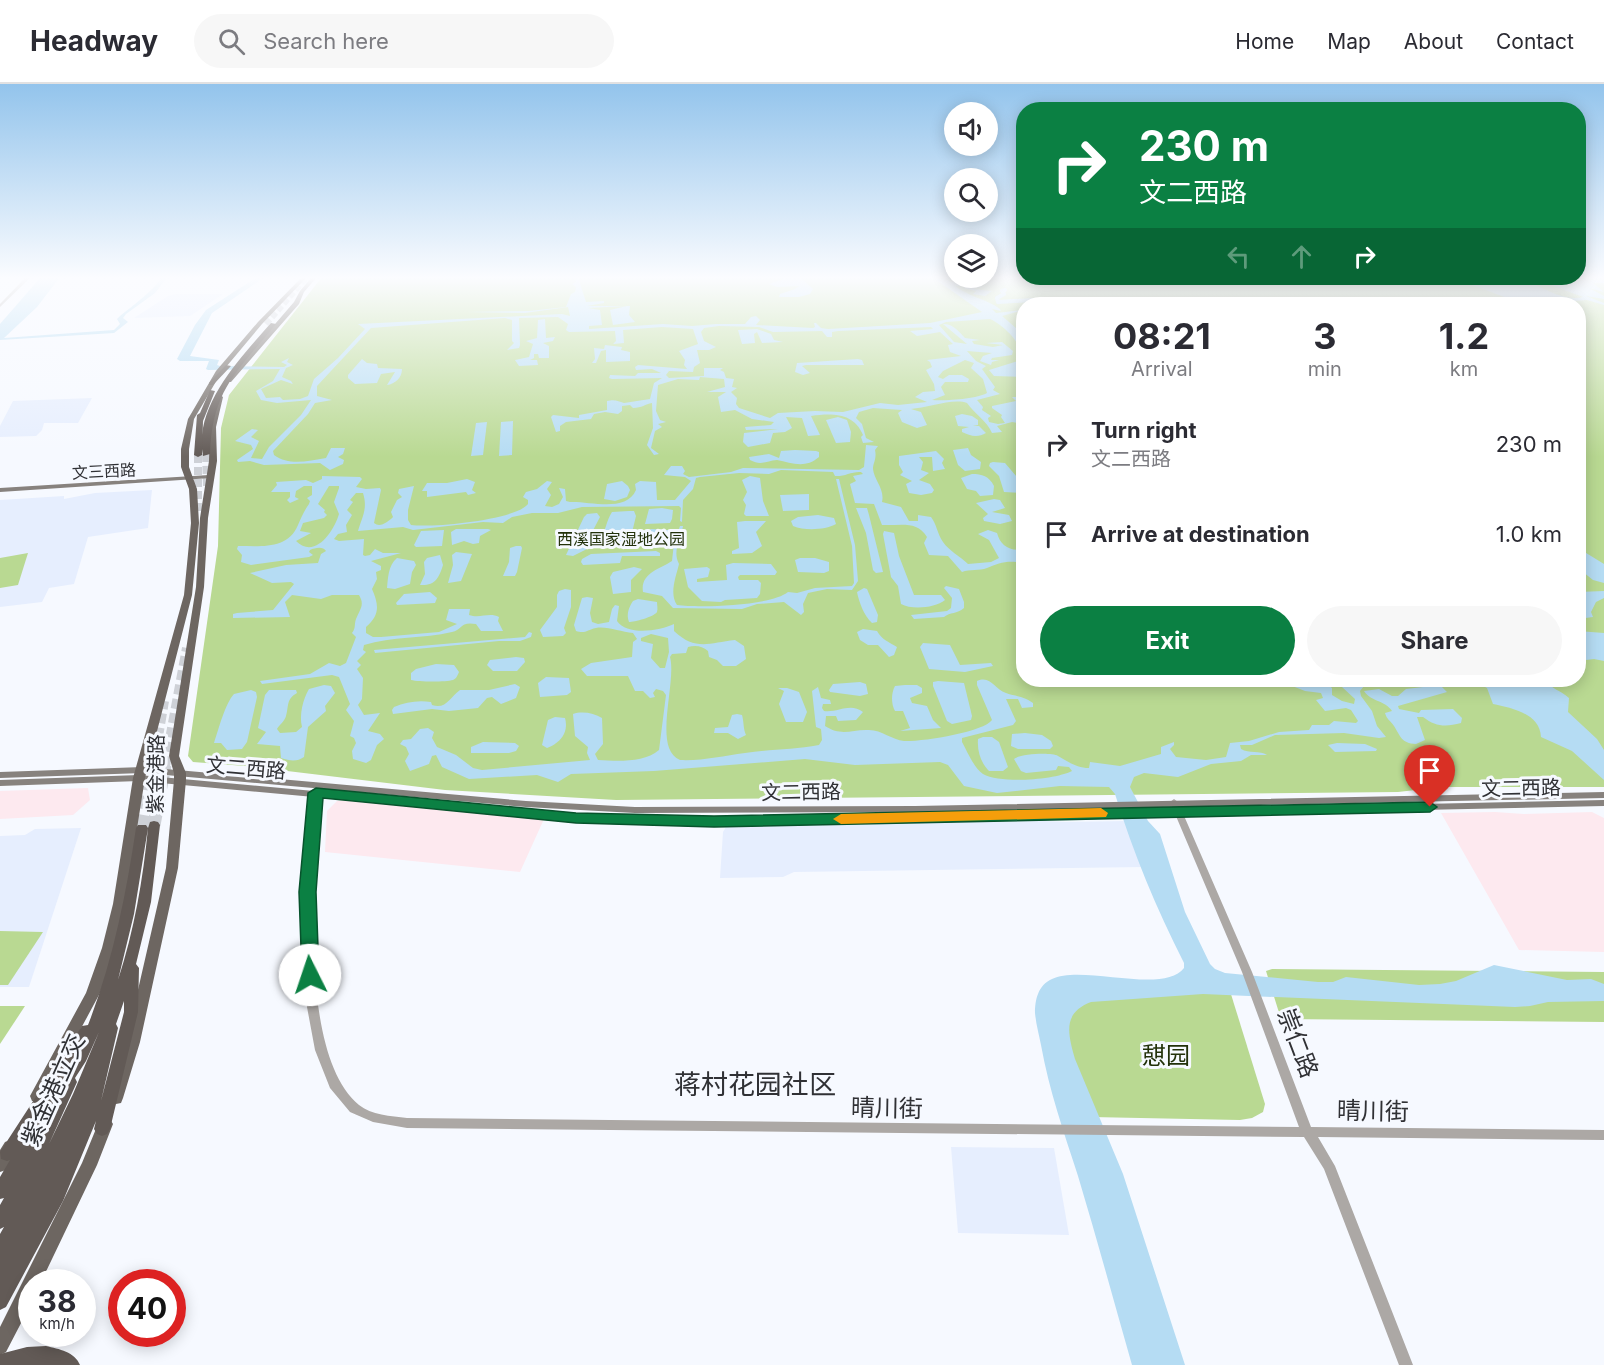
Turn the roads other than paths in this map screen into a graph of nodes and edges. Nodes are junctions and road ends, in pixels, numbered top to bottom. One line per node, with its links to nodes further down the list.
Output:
1 (249, 337): 5 (main road, 紫金港路)
2 (249, 337): 5 (main road)
3 (259, 337): 6 (highway)
4 (263, 337): 6 (main road, 紫金港路)
5 (239, 347): 6 (main road, 紫金港路)
6 (230, 370): 7 (main road, 紫金港路); 8 (main road, 紫金港路); 9 (highway, 紫金港路)
7 (220, 395): 9 (highway); 11 (main road, 紫金港路)
8 (203, 396): 9 (highway); 12 (main road, 紫金港路)
9 (204, 421): 10 (highway)
10 (202, 454)
11 (209, 479): 12 (main road, 文三西路); 16 (main road, 紫金港路)
12 (190, 482): 13 (main road, 文三西路); 14 (main road, 紫金港路)
13 (0, 492)
14 (141, 774): 15 (main road, 文二西路); 16 (main road, 文二西路); 17 (main road, 文二西路); 29 (main road, 紫金港路)
15 (0, 775)
16 (180, 776): 18 (main road, 文二西路); 21 (main road, 文二西路); 25 (main road, 紫金港路)
17 (0, 783)
18 (316, 793): 21 (main road, 文二西路); 26 (street, 晴川街)
19 (1604, 797): 20 (main road, 文二西路)
20 (1176, 807): 21 (main road, 文二西路); 26 (street, 崇仁路)
21 (1116, 808)
22 (132, 957): 23 (highway); 23 (highway); 25 (highway)
23 (107, 1011): 24 (highway); 28 (highway, 紫金港立交); 28 (highway); 29 (highway)
24 (83, 1053): 28 (highway, 紫金港立交); 30 (highway)
25 (102, 1129): 33 (main road, 紫金港路)
26 (1307, 1131): 27 (street, 晴川街); 40 (street, 崇仁路)
27 (1604, 1135)
28 (55, 1158): 31 (highway, 紫金港立交); 32 (highway, 紫金港立交); 34 (highway); 35 (highway)
29 (3, 1160)
30 (0, 1192)
31 (0, 1221)
32 (0, 1250)
33 (39, 1269)
34 (0, 1276)
35 (0, 1301)
36 (18, 1311): 37 (main road, 紫金港路)
37 (0, 1346)
38 (0, 1364): 39 (highway)
39 (71, 1365)
40 (1406, 1365)

